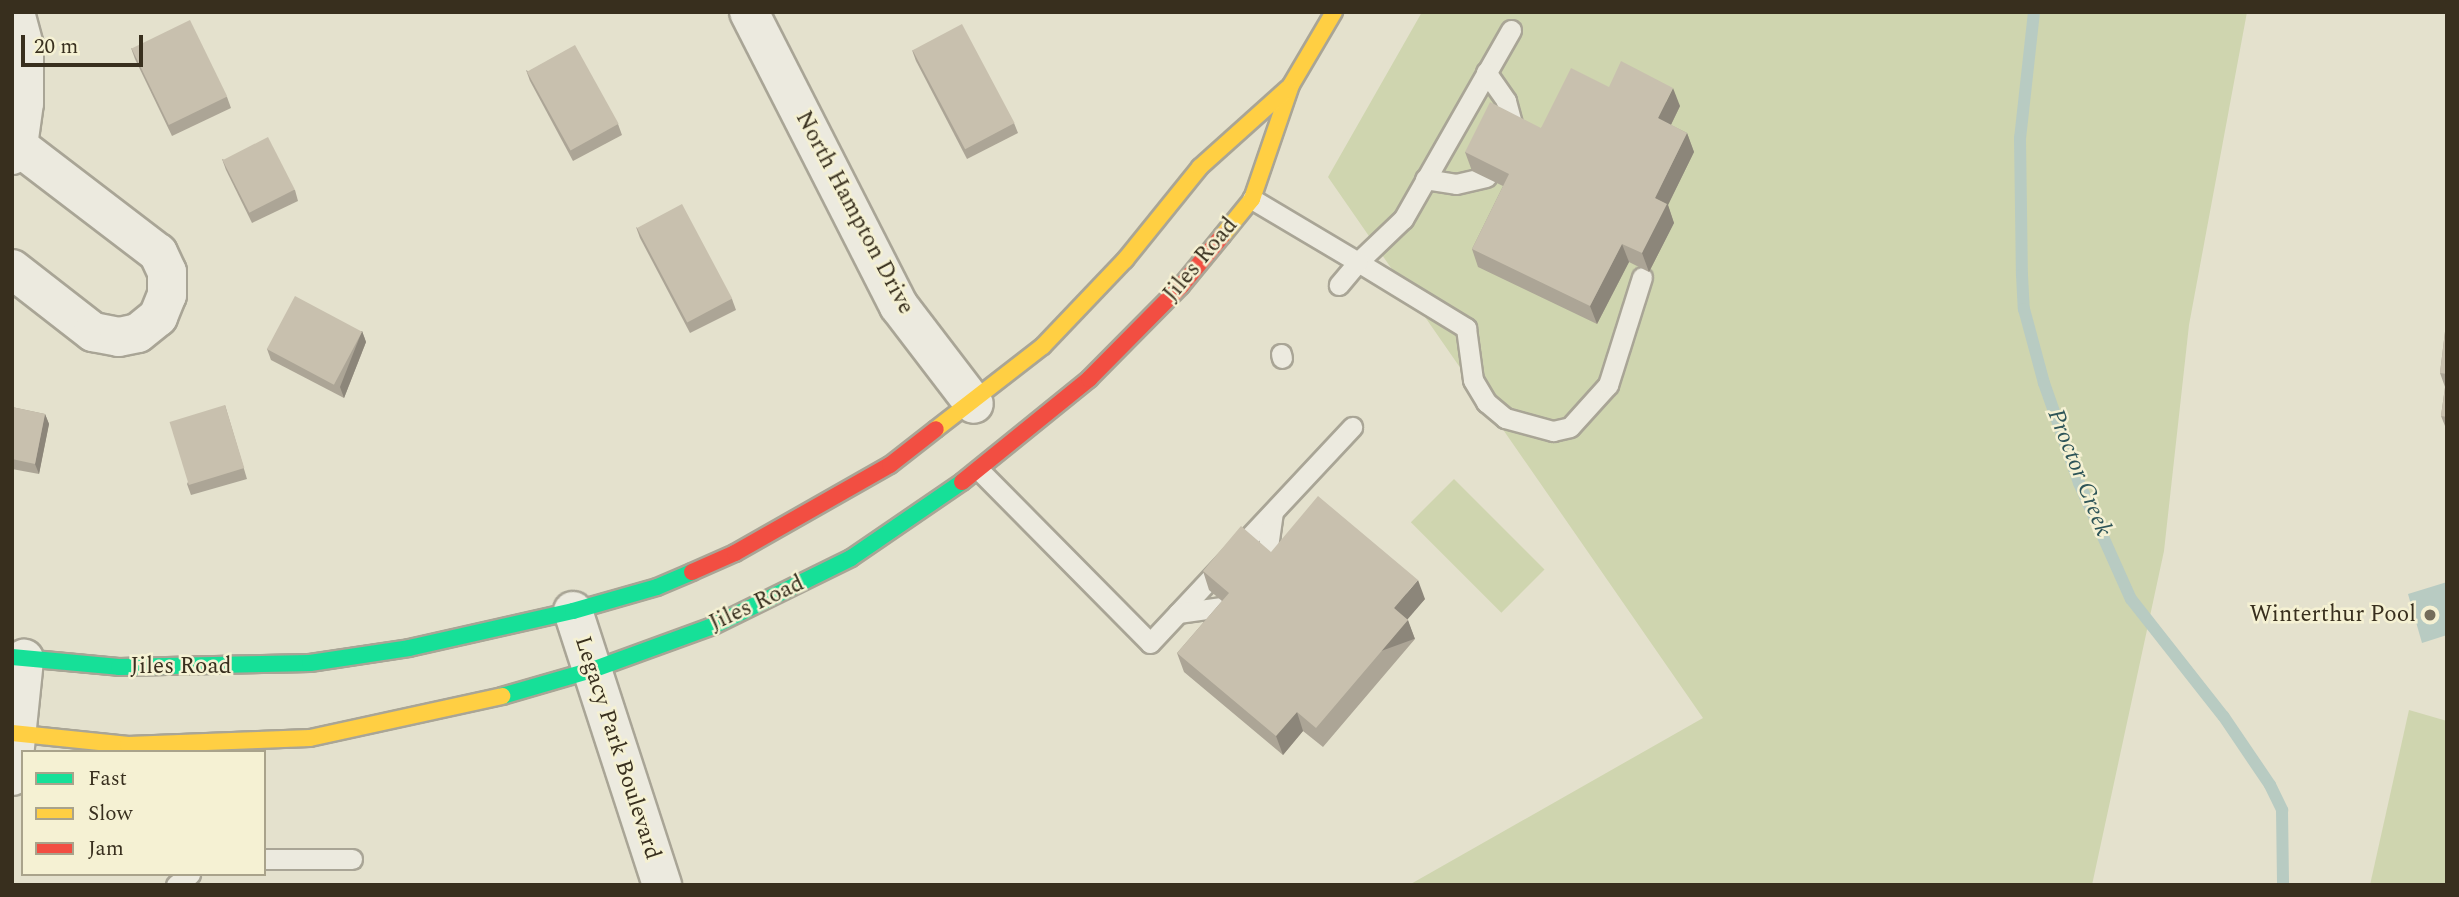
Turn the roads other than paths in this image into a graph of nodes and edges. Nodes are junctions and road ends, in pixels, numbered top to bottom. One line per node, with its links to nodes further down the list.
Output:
1 (15, 12): 8 (street)
2 (749, 12): 16 (street, North Hampton Drive)
3 (1334, 12): 6 (street, Jiles Road)
4 (1511, 30): 5 (lane)
5 (1486, 72): 7 (lane); 10 (lane)
6 (1291, 85): 11 (street, Jiles Road); 16 (street, Jiles Road)
7 (1513, 128)
8 (15, 151): 13 (street)
9 (1486, 177): 10 (lane)
10 (1425, 179): 12 (lane)
11 (1252, 199): 12 (lane); 18 (street, Jiles Road)
12 (1359, 262): 14 (lane); 15 (lane)
13 (12, 270)
14 (1643, 277)
15 (1339, 285)
16 (974, 404): 22 (street, Jiles Road)
17 (1352, 427): 19 (lane)
18 (979, 470): 23 (lane); 25 (street, Jiles Road)
19 (1273, 512): 20 (lane); 23 (lane)
20 (1266, 561)
21 (1228, 606): 23 (lane)
22 (573, 611): 24 (street, Jiles Road); 25 (street, Legacy Park Boulevard)
23 (1178, 613)
24 (18, 658): 26 (street)
25 (592, 670): 26 (street, Jiles Road); 30 (street, Legacy Park Boulevard)
26 (14, 733): 27 (street)
27 (12, 776)
28 (266, 859): 29 (lane)
29 (352, 859)
30 (662, 885)

